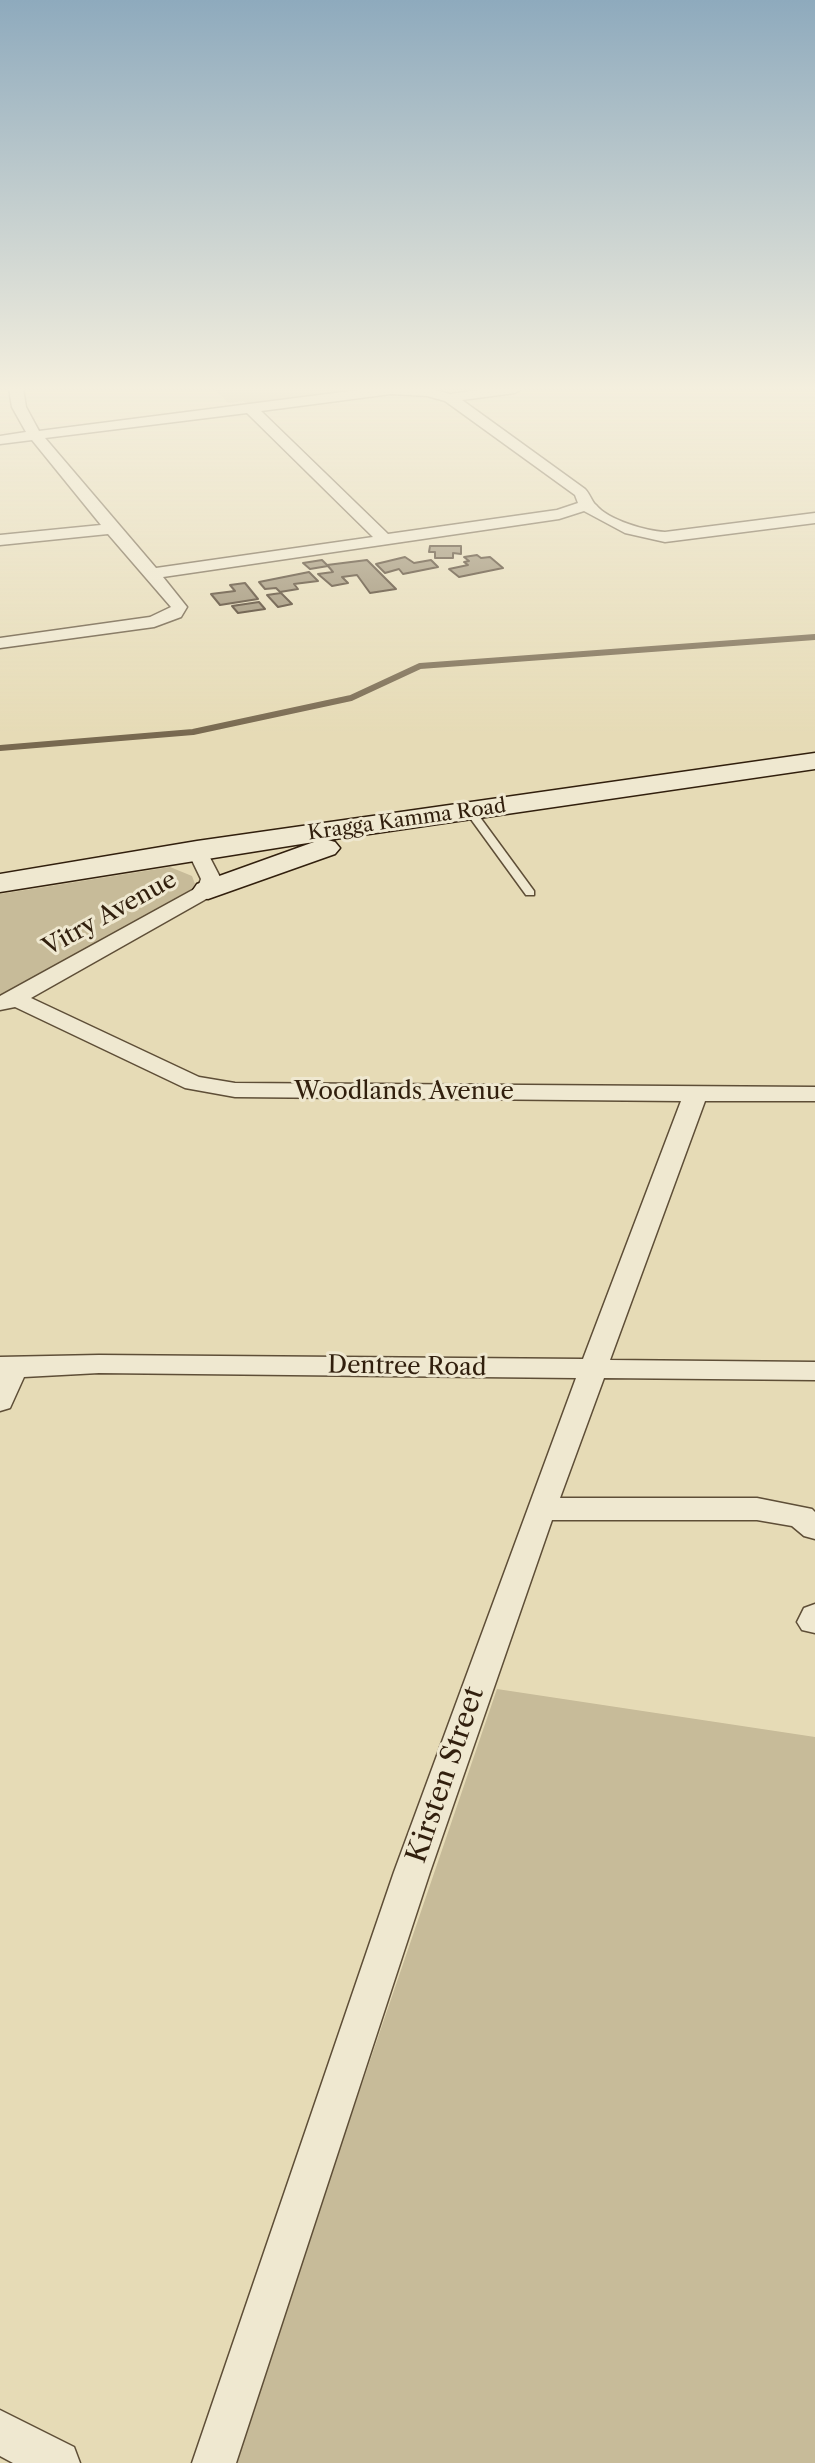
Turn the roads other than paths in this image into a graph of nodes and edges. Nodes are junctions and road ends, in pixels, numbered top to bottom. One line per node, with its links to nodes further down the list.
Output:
1 (91, 504): 5 (street)
2 (348, 504): 6 (street)
3 (586, 506): 4 (street); 6 (street)
4 (815, 518)
5 (111, 529): 7 (street); 8 (street)
6 (384, 539): 8 (street)
7 (0, 540)
8 (155, 573): 9 (street)
9 (0, 643)
10 (815, 761): 11 (main road, Kragga Kamma Road)
11 (470, 811): 12 (main road, Kragga Kamma Road); 16 (lane)
12 (391, 822): 13 (main road, Kragga Kamma Road); 15 (main road)
13 (197, 850): 14 (main road, Kragga Kamma Road); 15 (street, Vitry Avenue)
14 (0, 883)
15 (208, 890): 17 (street, Vitry Avenue)
16 (530, 893)
17 (7, 1002): 18 (street, Woodlands Avenue)
18 (695, 1094): 19 (street, Woodlands Avenue); 21 (street, Kirsten Street)
19 (815, 1094)
20 (6, 1367): 21 (street, Dentree Road); 23 (street)
21 (593, 1369): 22 (street, Dentree Road); 24 (street, Kirsten Street)
22 (815, 1371)
23 (0, 1401)
24 (541, 1509): 25 (street); 28 (street, Kirsten Street)
25 (815, 1528)
26 (0, 2432): 27 (street)
27 (58, 2463)
28 (214, 2463)

